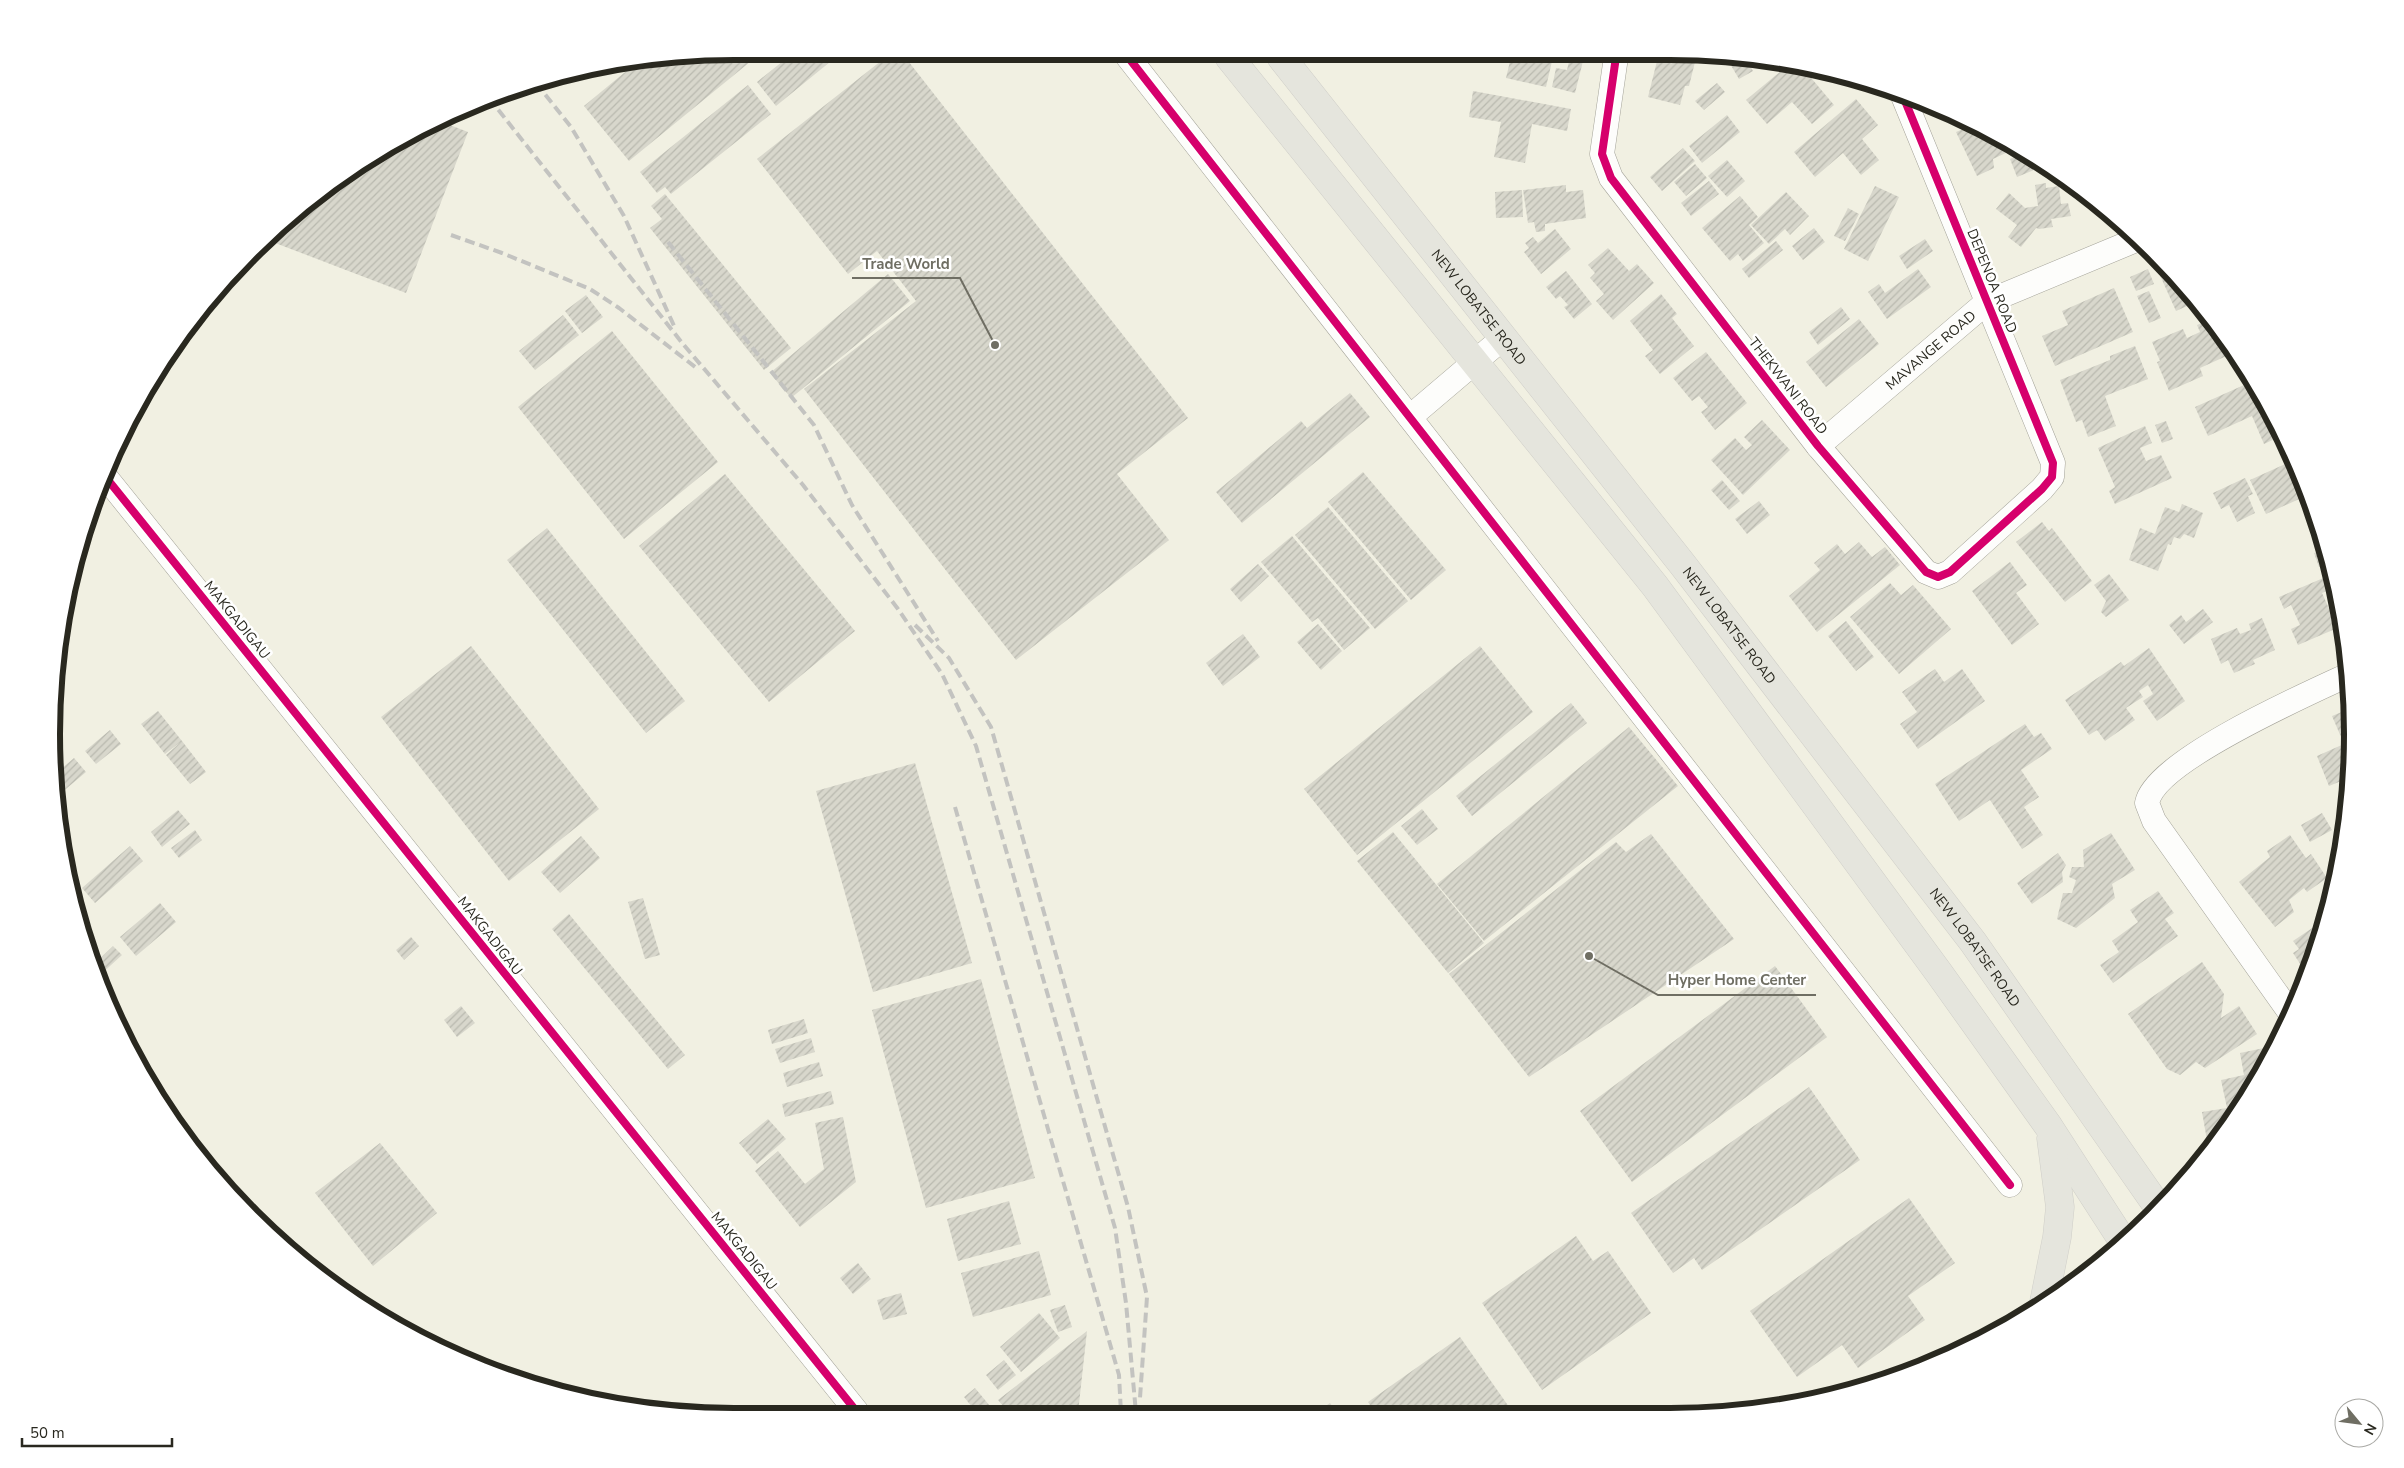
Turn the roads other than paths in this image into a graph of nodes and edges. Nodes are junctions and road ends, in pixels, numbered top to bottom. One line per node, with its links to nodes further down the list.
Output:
1 (1130, 60): 12 (street)
2 (1231, 60): 7 (main road)
3 (1283, 60): 6 (main road, NEW LOBATSE ROAD)
4 (1615, 60): 13 (street, THEKWANI ROAD)
5 (1907, 103): 9 (street, DEPENOA ROAD)
6 (1325, 112): 7 (main road); 10 (main road, NEW LOBATSE ROAD)
7 (1294, 138): 11 (main road)
8 (2131, 242): 9 (street, MAVANGE ROAD)
9 (1987, 302): 13 (street, MAVANGE ROAD); 14 (street, DEPENOA ROAD)
10 (1503, 338): 11 (street); 20 (main road, NEW LOBATSE ROAD)
11 (1474, 362): 12 (street); 18 (main road)
12 (1410, 417): 19 (street)
13 (1818, 446): 14 (street, THEKWANI ROAD)
14 (2052, 477)
15 (109, 481): 23 (street, MAKGADIGAU)
16 (2342, 678): 17 (street)
17 (2286, 1007)
18 (2049, 1127): 21 (main road); 22 (main road)
19 (2010, 1185)
20 (2155, 1202)
21 (2119, 1236)
22 (2046, 1293)
23 (855, 1408)

